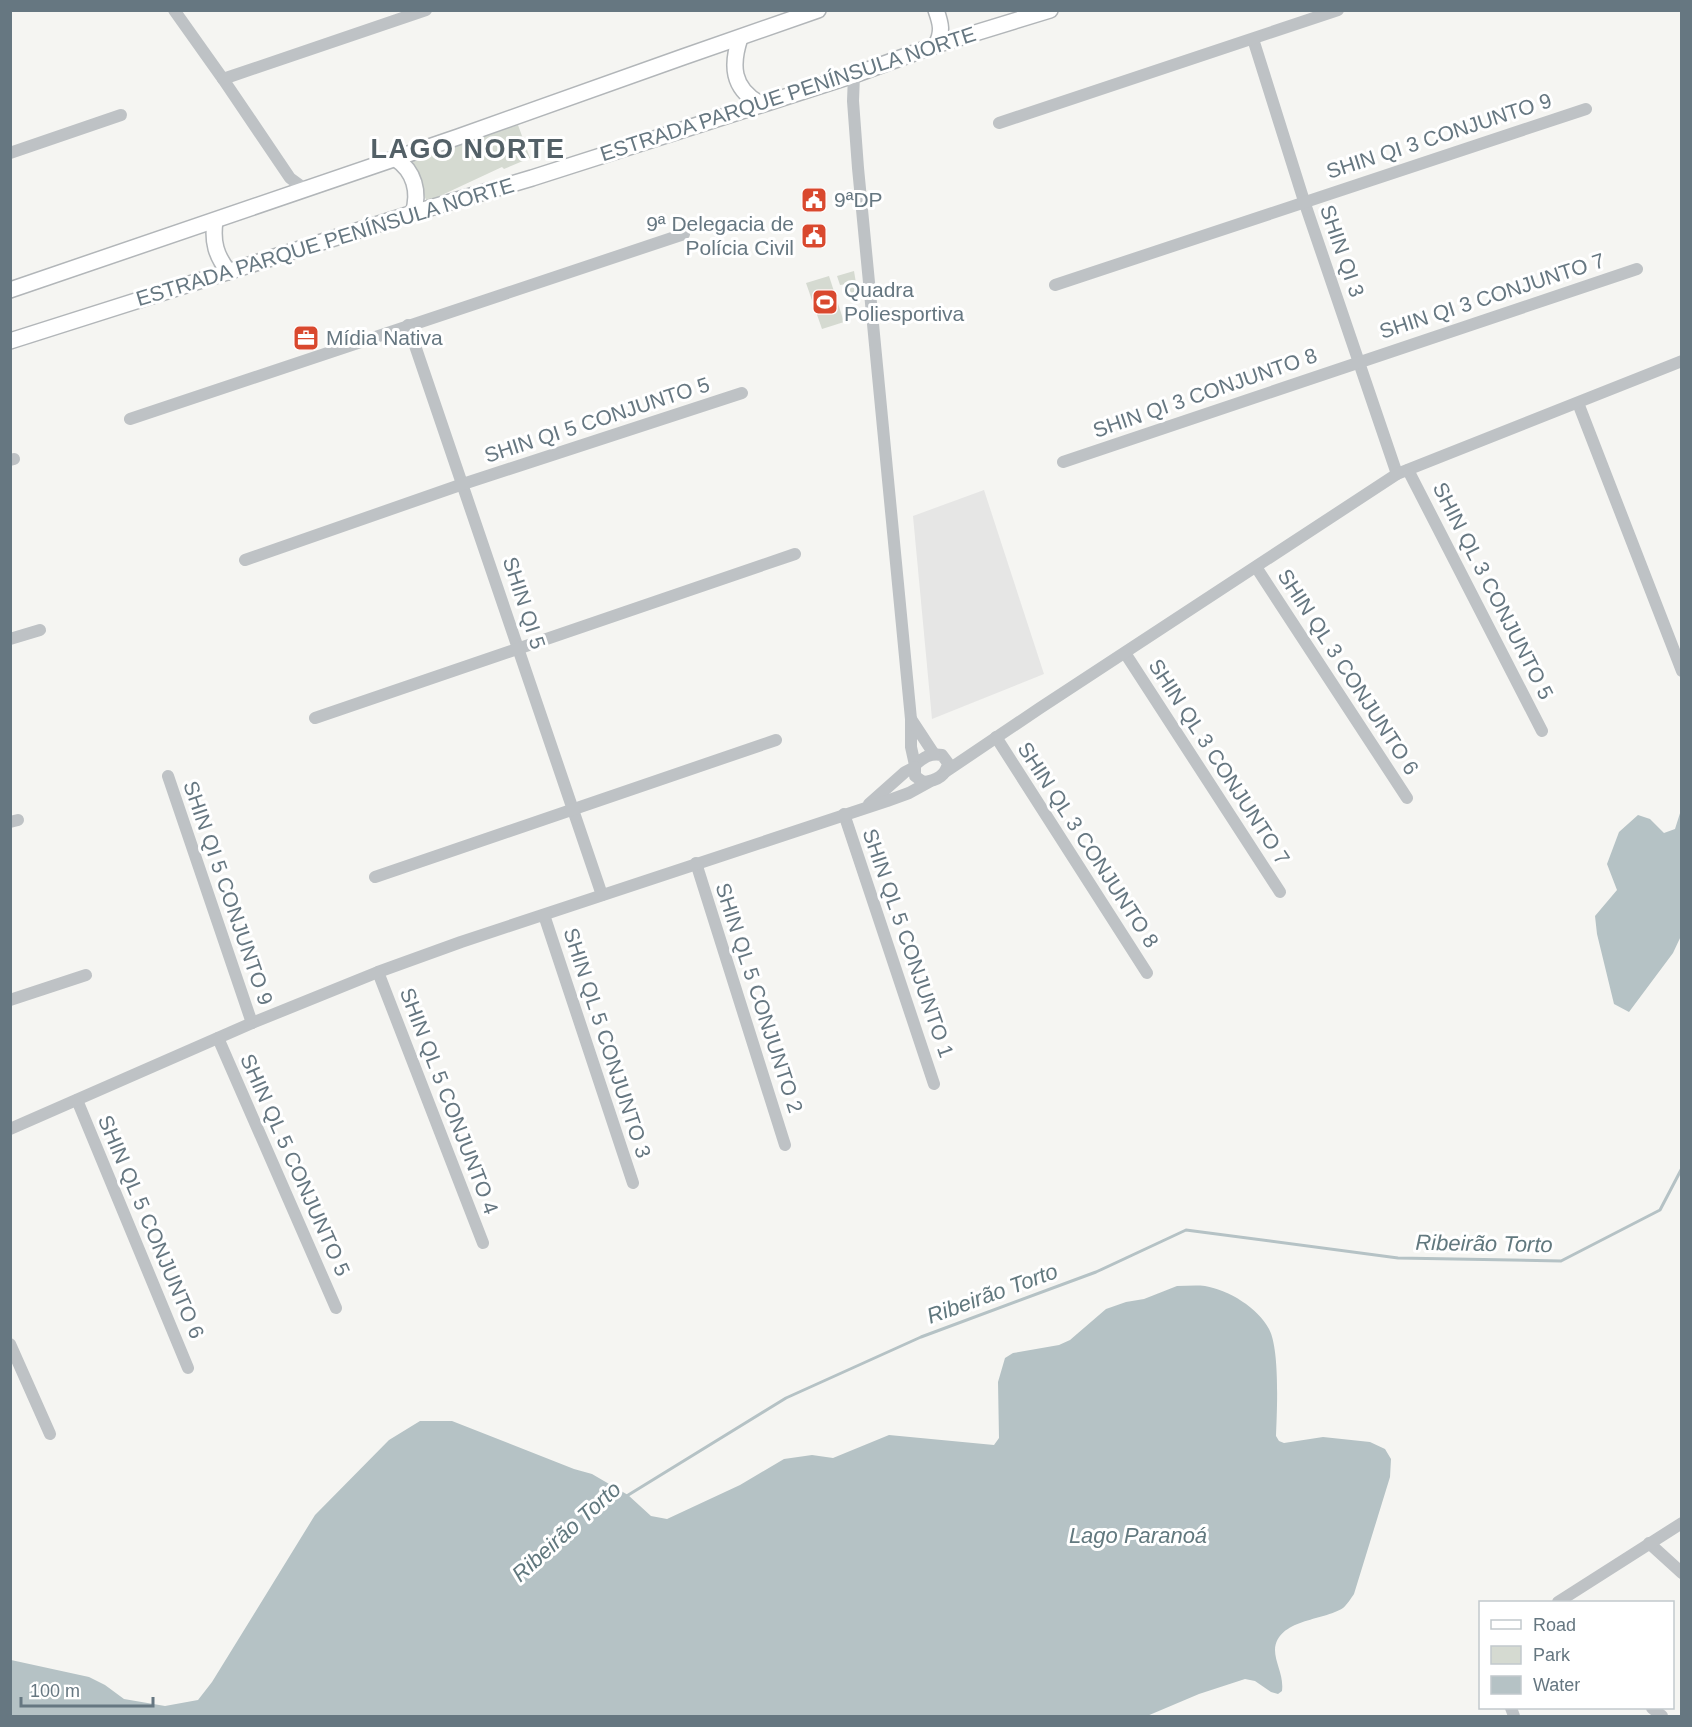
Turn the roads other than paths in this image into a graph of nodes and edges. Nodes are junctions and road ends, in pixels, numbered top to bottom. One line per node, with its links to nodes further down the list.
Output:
1 (174, 10): 11 (street)
2 (426, 10): 11 (street)
3 (818, 10): 7 (main road)
4 (936, 10): 9 (main road)
5 (1050, 10): 9 (main road, ESTRADA PARQUE PENÍNSULA NORTE)
6 (1338, 10): 8 (street)
7 (740, 38): 12 (main road); 17 (main road)
8 (1253, 39): 15 (street); 21 (street, SHIN QI 3)
9 (936, 45): 10 (main road, ESTRADA PARQUE PENÍNSULA NORTE)
10 (848, 76): 12 (main road, ESTRADA PARQUE PENÍNSULA NORTE); 48 (street)
11 (223, 79): 18 (street)
12 (759, 103): 22 (main road, ESTRADA PARQUE PENÍNSULA NORTE)
13 (1586, 109): 21 (street, SHIN QI 3 CONJUNTO 9)
14 (121, 115): 16 (street)
15 (999, 123)
16 (10, 153)
17 (396, 159): 19 (main road); 22 (main road)
18 (290, 178): 19 (street); 20 (street)
19 (305, 189): 20 (main road)
20 (285, 196): 23 (main road)
21 (1304, 201): 27 (street, SHIN QI 3 CONJUNTO 9); 31 (street, SHIN QI 3)
22 (413, 213): 26 (main road, ESTRADA PARQUE PENÍNSULA NORTE)
23 (215, 221): 26 (main road); 28 (main road)
24 (684, 234): 29 (street)
25 (1637, 269): 31 (street, SHIN QI 3 CONJUNTO 7)
26 (230, 272): 30 (main road, ESTRADA PARQUE PENÍNSULA NORTE)
27 (1055, 285)
28 (10, 290)
29 (408, 325): 35 (street); 38 (street, SHIN QI 5)
30 (10, 340)
31 (1360, 361): 36 (street, SHIN QI 3 CONJUNTO 8); 37 (street, SHIN QI 3)
32 (1682, 361): 34 (street)
33 (742, 393): 38 (street, SHIN QI 5 CONJUNTO 5)
34 (1578, 403): 37 (street); 46 (street)
35 (130, 419)
36 (1063, 462)
37 (1403, 472): 41 (street); 49 (street, SHIN QL 3 CONJUNTO 5)
38 (464, 484): 40 (street, SHIN QI 5 CONJUNTO 5); 44 (street, SHIN QI 5)
39 (795, 554): 44 (street)
40 (245, 560)
41 (1256, 567): 45 (street); 58 (street, SHIN QL 3 CONJUNTO 6)
42 (40, 630): 43 (street)
43 (10, 639)
44 (518, 649): 47 (street); 60 (street, SHIN QI 5)
45 (1125, 653): 50 (street); 64 (street, SHIN QL 3 CONJUNTO 7)
46 (1682, 671)
47 (315, 718)
48 (911, 719): 53 (street); 54 (street)
49 (1542, 731)
50 (996, 737): 52 (street); 68 (street, SHIN QL 3 CONJUNTO 8)
51 (776, 740): 60 (street)
52 (984, 745): 53 (street); 55 (street)
53 (940, 756): 54 (street); 55 (street)
54 (915, 766): 57 (street); 59 (street)
55 (945, 772): 57 (street)
56 (168, 776): 71 (street, SHIN QI 5 CONJUNTO 9)
57 (929, 782): 59 (street)
58 (1407, 798)
59 (866, 806): 61 (street)
60 (573, 809): 63 (street); 65 (street, SHIN QI 5)
61 (844, 814): 62 (street); 73 (street, SHIN QL 5 CONJUNTO 1)
62 (696, 863): 65 (street); 76 (street, SHIN QL 5 CONJUNTO 2)
63 (375, 877)
64 (1280, 892)
65 (602, 895): 66 (street)
66 (544, 915): 67 (street); 77 (street, SHIN QL 5 CONJUNTO 3)
67 (378, 972): 71 (street); 78 (street, SHIN QL 5 CONJUNTO 4)
68 (1147, 973)
69 (86, 975): 70 (street)
70 (10, 1000)
71 (252, 1023): 72 (street)
72 (218, 1038): 74 (street); 79 (street, SHIN QL 5 CONJUNTO 5)
73 (934, 1084)
74 (77, 1100): 75 (street); 81 (street, SHIN QL 5 CONJUNTO 6)
75 (10, 1129)
76 (785, 1145)
77 (633, 1183)
78 (483, 1243)
79 (336, 1308)
80 (10, 1344): 82 (street)
81 (188, 1368)
82 (50, 1434)
83 (1682, 1523): 84 (street)
84 (1649, 1543): 85 (street); 86 (street)
85 (1682, 1573)
86 (1560, 1601)

